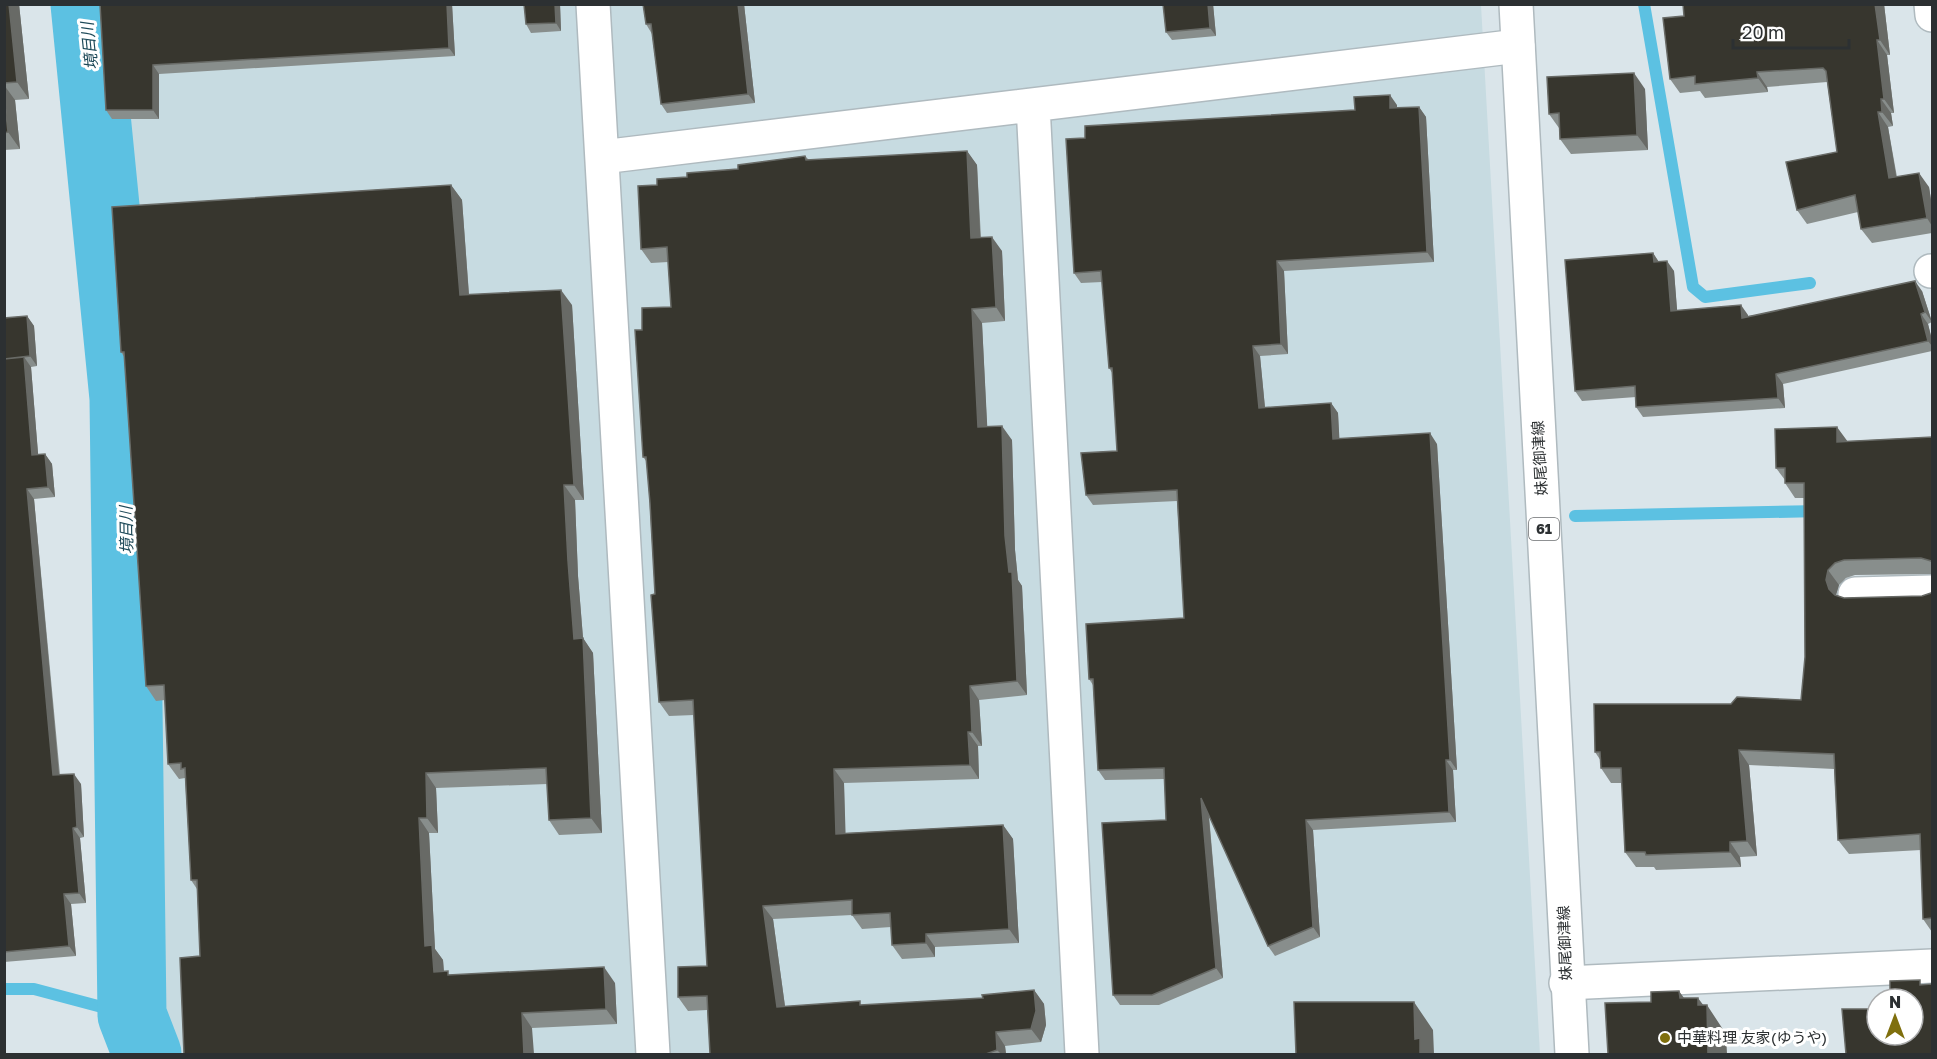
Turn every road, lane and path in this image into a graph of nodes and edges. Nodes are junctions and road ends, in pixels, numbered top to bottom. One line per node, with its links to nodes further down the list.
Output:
1 (593, 4): 7 (street)
2 (1516, 4): 5 (street, 妹尾御津線 / 61)
3 (1931, 4): 4 (street)
4 (1932, 15)
5 (1518, 46): 6 (street); 11 (street, 妹尾御津線 / 61)
6 (1033, 105): 7 (street); 13 (street)
7 (602, 157): 12 (street)
8 (1932, 592): 9 (street)
9 (1855, 594)
10 (1932, 966): 11 (street)
11 (1566, 982): 14 (street, 妹尾御津線 / 61)
12 (652, 1054)
13 (1082, 1054)
14 (1572, 1054)

